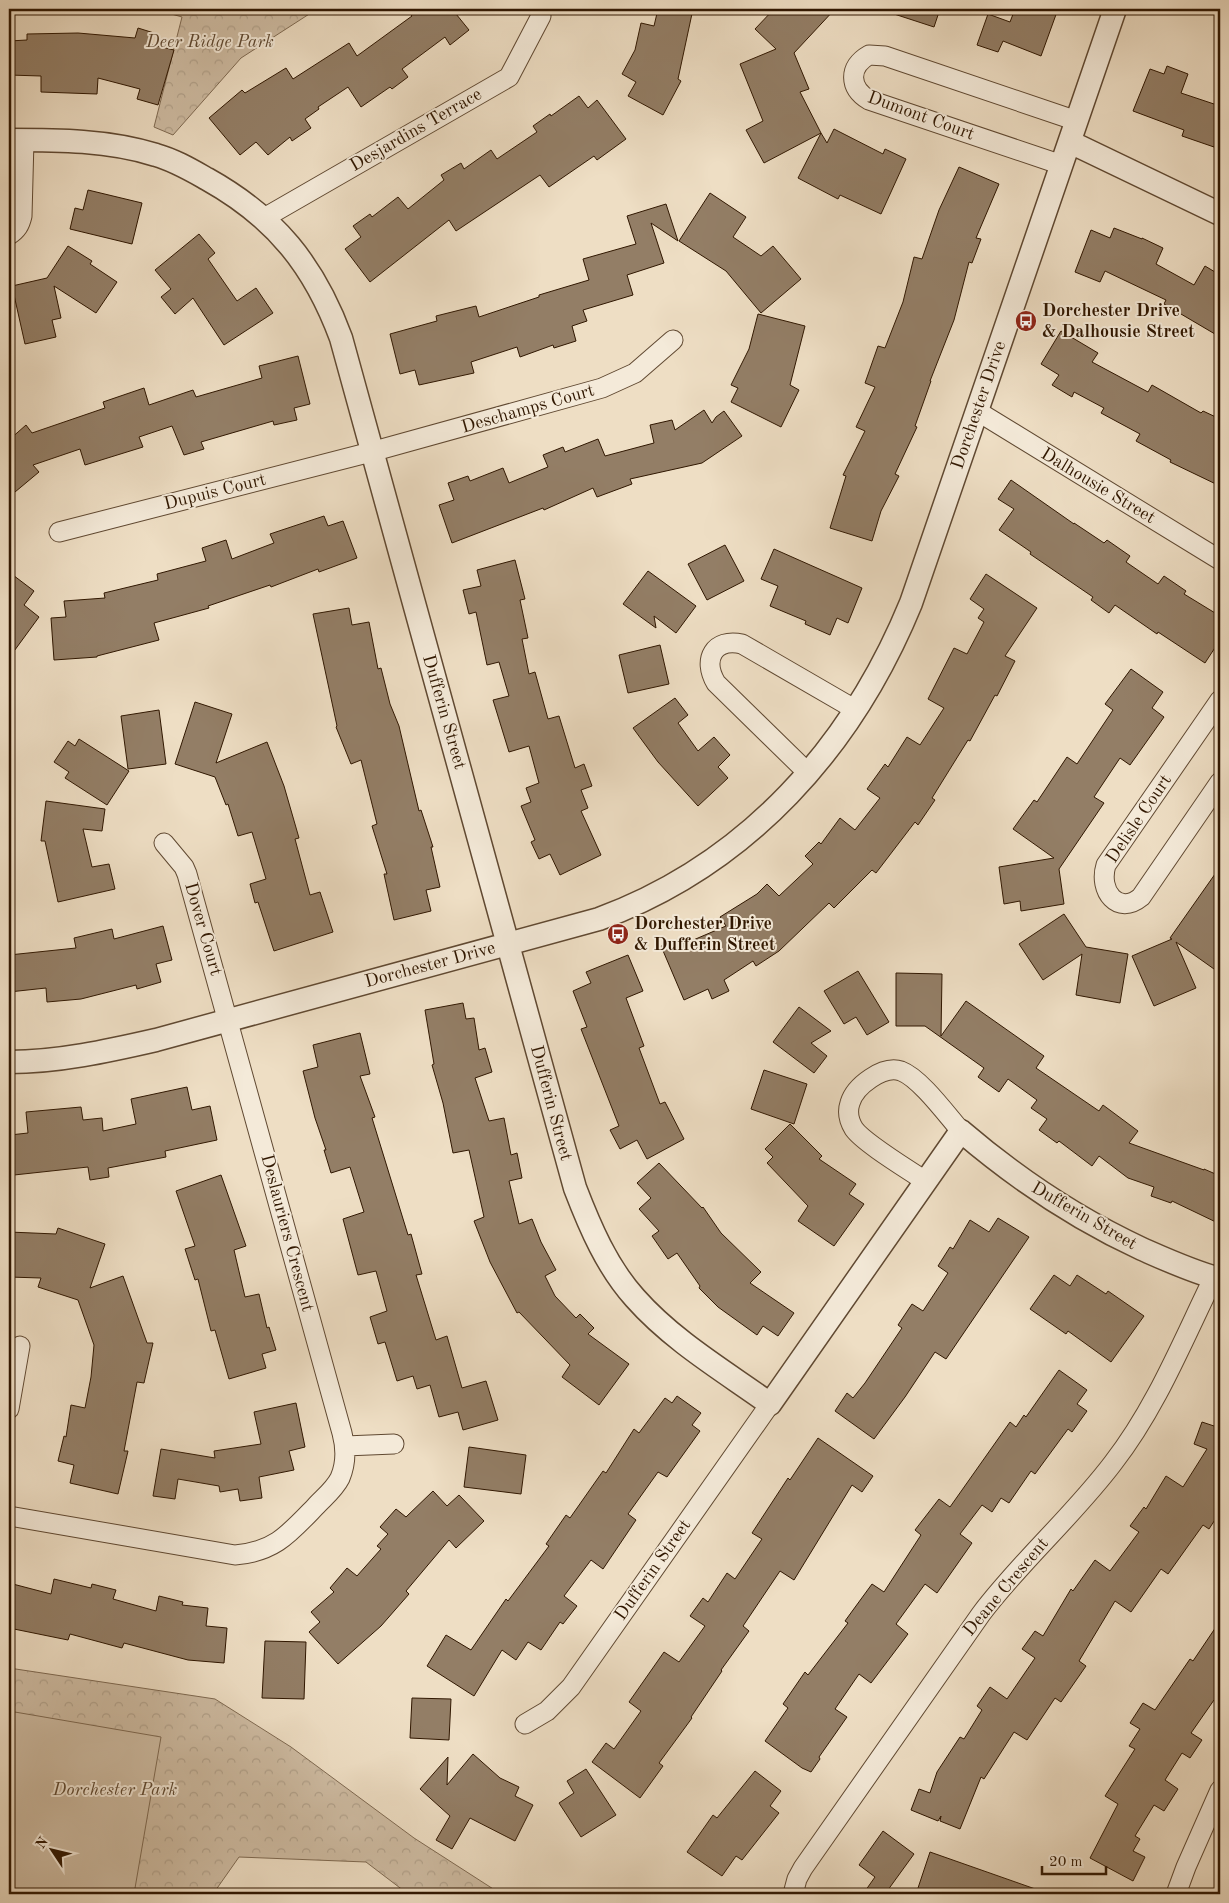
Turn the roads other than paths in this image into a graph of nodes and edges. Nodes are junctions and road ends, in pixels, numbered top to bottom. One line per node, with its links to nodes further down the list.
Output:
1 (1115, 9): 3 (street, Dorchester Drive)
2 (541, 16): 7 (street, Desjardins Terrace)
3 (1073, 132): 5 (street, Dorchester Drive); 5 (street, Dumont Court); 6 (street)
4 (16, 140): 7 (street, Dufferin Street); 8 (street, Dufferin Street)
5 (1062, 165): 10 (street, Dorchester Drive)
6 (1220, 214)
7 (264, 218): 11 (street, Dufferin Street)
8 (9, 235)
9 (673, 340): 11 (street, Deschamps Court)
10 (977, 411): 13 (street, Dalhousie Street); 15 (street, Dorchester Drive)
11 (371, 452): 12 (street, Dupuis Court); 19 (street, Dufferin Street)
12 (59, 532)
13 (1220, 560)
14 (1220, 700): 17 (street, Delisle Court)
15 (856, 710): 16 (street, Dorchester Drive); 16 (street)
16 (808, 773): 19 (street, Dorchester Drive)
17 (1220, 782)
18 (164, 843): 20 (street, Dover Court)
19 (508, 944): 20 (street, Dorchester Drive); 26 (street, Dufferin Street)
20 (229, 1021): 21 (street, Dorchester Drive); 29 (street, Deslauriers Crescent)
21 (9, 1062)
22 (961, 1131): 23 (street, Dufferin Street); 23 (street, Dufferin Street); 24 (street, Dufferin Street)
23 (925, 1181): 26 (street, Dufferin Street)
24 (1217, 1278): 33 (street, Deane Crescent)
25 (20, 1346): 27 (street)
26 (770, 1404): 31 (street, Dufferin Street)
27 (9, 1409)
28 (394, 1444): 29 (street)
29 (345, 1446): 30 (street, Deslauriers Crescent)
30 (9, 1516)
31 (525, 1724)
32 (1220, 1790): 34 (street)
33 (793, 1894)
34 (1176, 1894)

